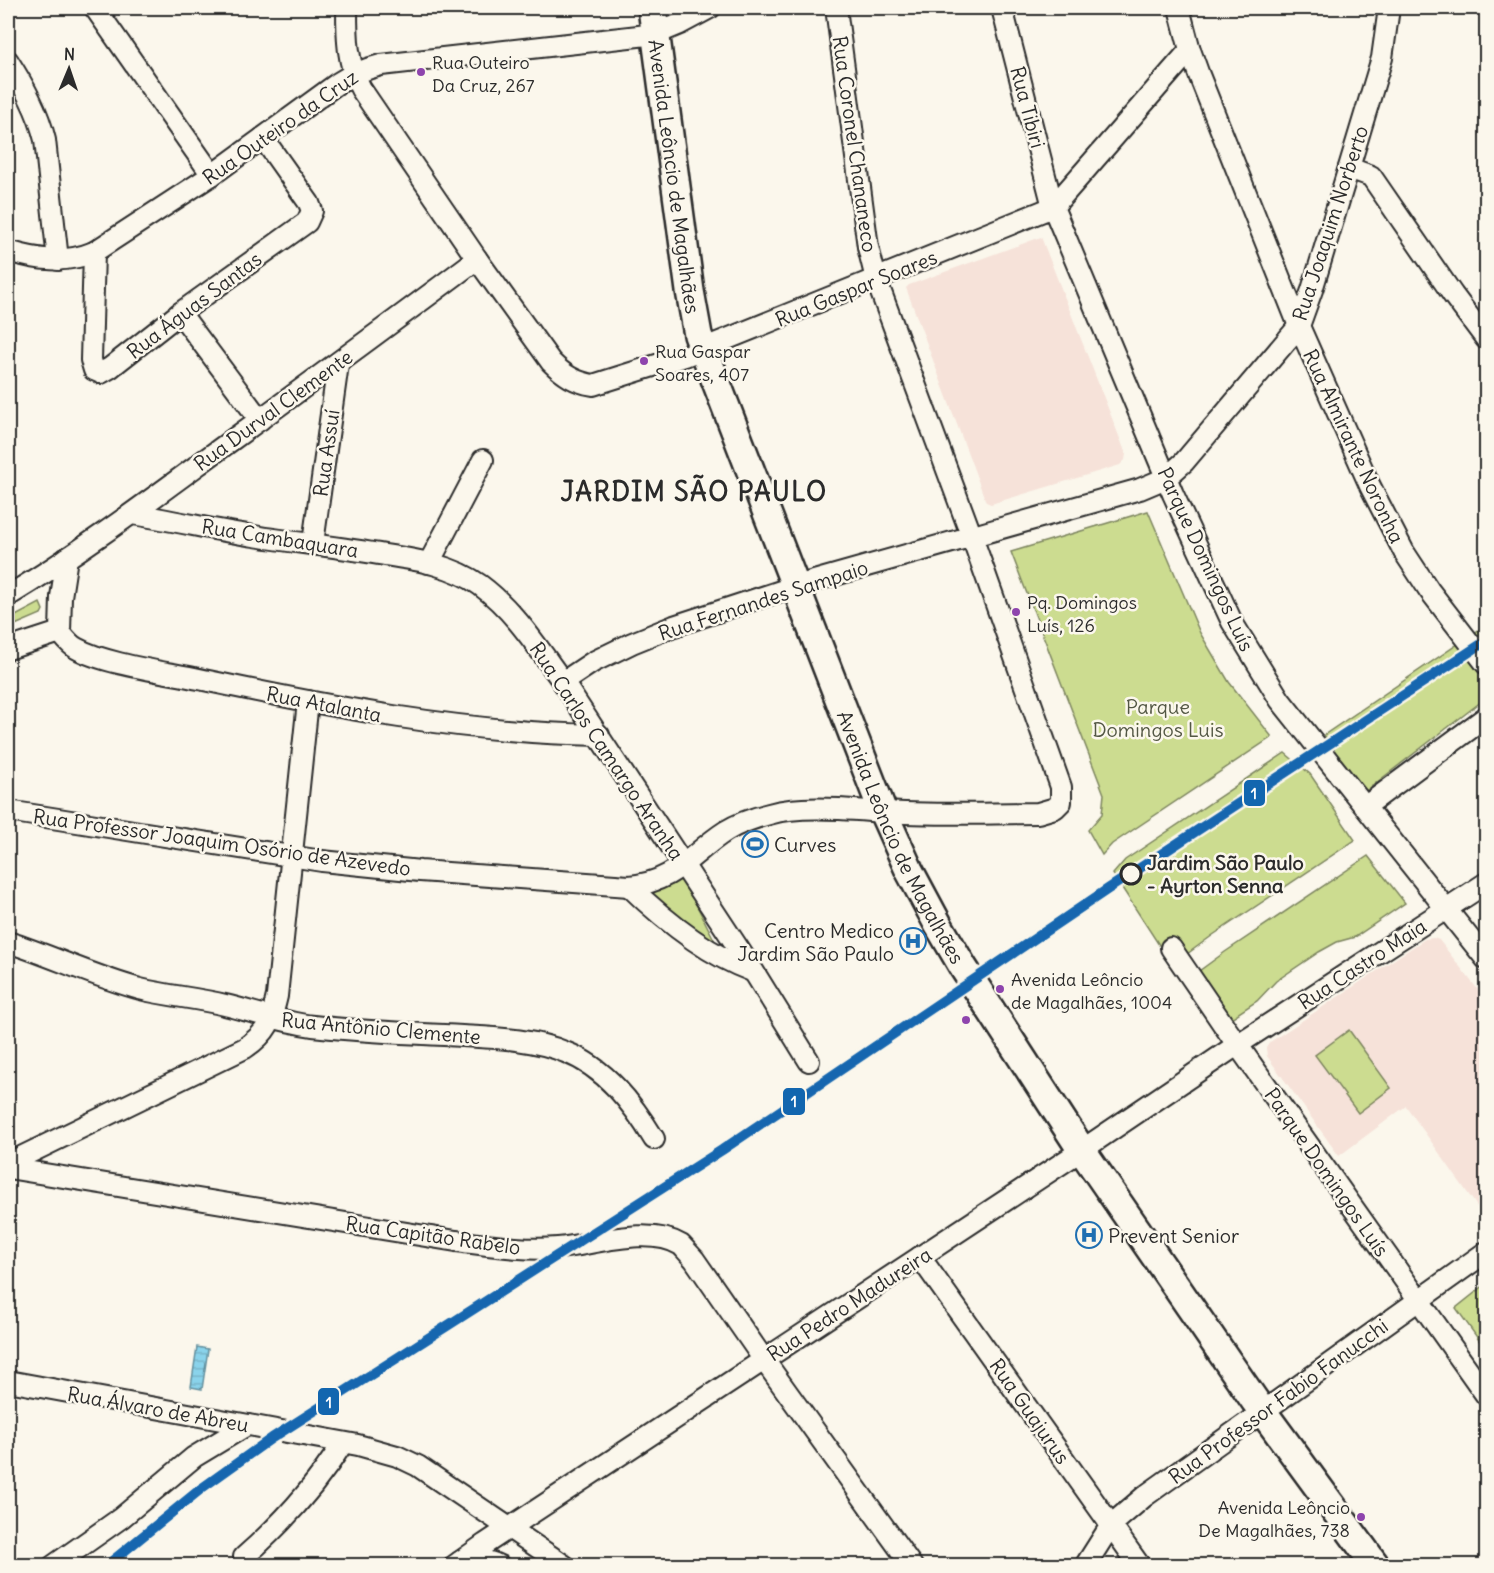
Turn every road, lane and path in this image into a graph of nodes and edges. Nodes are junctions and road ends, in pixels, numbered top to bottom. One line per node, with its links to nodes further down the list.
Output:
1 (95, 8): 15 (street)
2 (346, 8): 12 (street, Rua Gaspar Soares)
3 (652, 8): 9 (main road, Avenida Leôncio de Magalhães)
4 (710, 8): 9 (street, Rua Outeiro da Cruz)
5 (836, 8): 21 (street, Rua Coronel Chananeco)
6 (1002, 8): 16 (street, Rua Tibiri)
7 (1179, 8): 10 (street, Rua Almirante Noronha)
8 (1389, 8): 14 (street, Rua Joaquim Norberto)
9 (656, 34): 12 (street, Rua Outeiro da Cruz); 27 (main road, Avenida Leôncio de Magalhães)
10 (1190, 50): 16 (street, Rua Gaspar Soares); 22 (street, Rua Almirante Noronha)
11 (10, 70): 20 (street)
12 (352, 74): 13 (street, Rua Outeiro da Cruz); 19 (street, Rua Gaspar Soares)
13 (263, 138): 15 (street, Rua Outeiro da Cruz); 24 (street, Rua Águas Santas)
14 (1350, 168): 23 (street, Rua Joaquim Norberto); 26 (street)
15 (212, 175): 18 (street, Rua Outeiro da Cruz)
16 (1053, 207): 21 (street, Rua Gaspar Soares); 31 (street, Parque Domingos Luís)
17 (8, 251): 20 (street, Rua Outeiro da Cruz)
18 (94, 252): 20 (street, Rua Outeiro da Cruz); 24 (street, Rua Águas Santas)
19 (477, 259): 27 (street, Rua Gaspar Soares); 28 (street, Rua Durval Clemente)
20 (58, 260)
21 (876, 279): 27 (street, Rua Gaspar Soares); 33 (street)
22 (1283, 288): 23 (street); 25 (street, Rua Almirante Noronha)
23 (1312, 290): 25 (street, Rua Joaquim Norberto)
24 (180, 313): 29 (street)
25 (1299, 326): 31 (street, Rua Joaquim Norberto); 41 (street, Rua Almirante Noronha)
26 (1486, 339)
27 (703, 348): 37 (main road, Avenida Leôncio de Magalhães)
28 (338, 364): 29 (street, Rua Durval Clemente); 34 (street, Rua Assuí)
29 (260, 420): 32 (street, Rua Durval Clemente)
30 (483, 460): 36 (street)
31 (1166, 478): 33 (street, Rua Joaquim Norberto); 46 (street, Parque Domingos Luís)
32 (132, 514): 34 (street, Rua Cambaquara); 35 (street, Rua Durval Clemente)
33 (972, 537): 37 (street, Rua Fernandes Sampaio); 48 (street, Rua Professor Joaquim Osório de Azevedo)
34 (313, 543): 36 (street, Rua Cambaquara)
35 (67, 558): 38 (street, Rua Durval Clemente); 39 (street)
36 (429, 563): 42 (street, Rua Carlos Camargo Aranha)
37 (796, 586): 42 (street, Rua Fernandes Sampaio); 48 (main road, Avenida Leôncio de Magalhães)
38 (8, 596)
39 (60, 632): 40 (street); 43 (street, Rua Atalanta)
40 (8, 649)
41 (1486, 664)
42 (563, 682): 45 (street, Rua Carlos Camargo Aranha)
43 (308, 701): 45 (street, Rua Atalanta); 49 (street)
44 (1486, 717): 46 (street)
45 (599, 735): 50 (street, Rua Carlos Camargo Aranha)
46 (1366, 806): 53 (street, Parque Domingos Luís)
47 (8, 811): 49 (street, Rua Professor Joaquim Osório de Azevedo)
48 (883, 812): 50 (street, Rua Professor Joaquim Osório de Azevedo); 62 (main road, Avenida Leôncio de Magalhães)
49 (293, 857): 52 (street, Rua Professor Joaquim Osório de Azevedo); 58 (street)
50 (684, 865): 52 (street, Rua Professor Joaquim Osório de Azevedo); 57 (street, Rua Carlos Camargo Aranha)
51 (1486, 883): 53 (street, Rua Castro Maia)
52 (629, 886): 57 (street)
53 (1446, 910): 56 (street, Parque Domingos Luís); 59 (street, Rua Castro Maia)
54 (8, 942): 58 (street, Rua Antônio Clemente)
55 (1171, 948): 59 (street, Parque Domingos Luís)
56 (1486, 958)
57 (754, 972): 60 (street, Rua Carlos Camargo Aranha)
58 (272, 1019): 61 (street, Rua Antônio Clemente); 63 (street)
59 (1237, 1045): 62 (street, Rua Pedro Madureira); 66 (street, Parque Domingos Luís)
60 (809, 1061)
61 (654, 1139)
62 (1082, 1150): 65 (street, Rua Pedro Madureira); 70 (main road, Avenida Leôncio de Magalhães)
63 (8, 1167): 67 (street, Rua Capitão Rabelo)
64 (1486, 1252): 66 (street, Rua Professor Fabio Fanucchi)
65 (921, 1257): 67 (street, Rua Pedro Madureira); 73 (street, Rua Guajurus)
66 (1418, 1301): 69 (street, Parque Domingos Luís); 70 (street, Rua Professor Fabio Fanucchi)
67 (764, 1360): 74 (street, Rua Pedro Madureira); 80 (street, Rua Capitão Rabelo)
68 (8, 1381): 71 (street, Rua Álvaro de Abreu)
69 (1486, 1395)
70 (1263, 1412): 73 (street, Rua Professor Fabio Fanucchi); 83 (main road, Avenida Leôncio de Magalhães)
71 (247, 1425): 72 (street, Rua Álvaro de Abreu); 77 (street)
72 (343, 1443): 74 (street, Rua Álvaro de Abreu); 75 (street)
73 (1111, 1525): 81 (street, Rua Professor Fabio Fanucchi); 82 (street, Rua Guajurus)
74 (510, 1527): 76 (street, Rua Pedro Madureira); 78 (street); 79 (street, Rua Álvaro de Abreu)
75 (244, 1557)
76 (457, 1564): 78 (street, Rua Pedro Madureira)
77 (53, 1566)
78 (501, 1566)
79 (565, 1566)
80 (912, 1566)
81 (1085, 1566)
82 (1140, 1566)
83 (1376, 1566)

